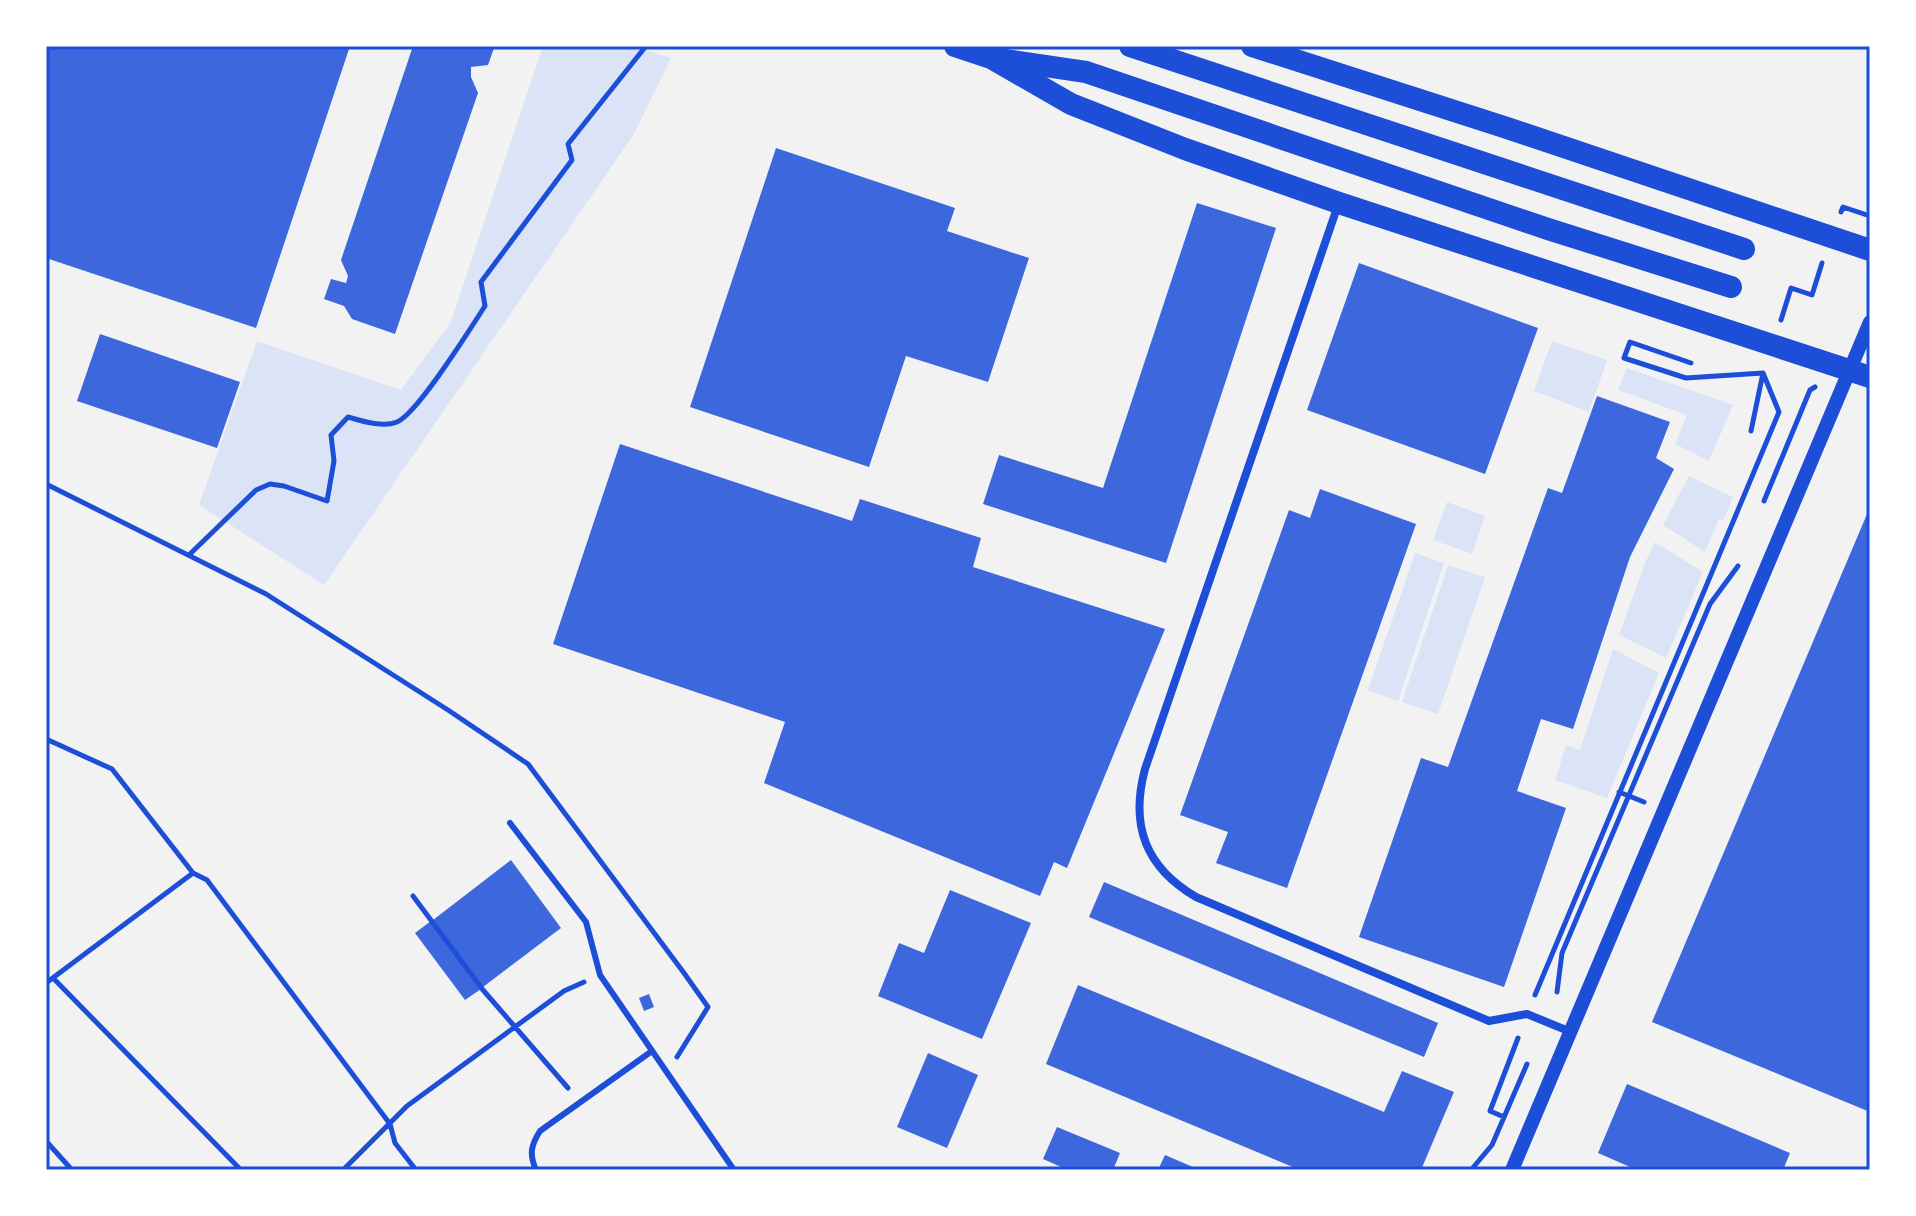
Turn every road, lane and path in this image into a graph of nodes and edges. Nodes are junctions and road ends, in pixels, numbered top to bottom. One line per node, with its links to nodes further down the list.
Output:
1 (646, 46): 24 (path)
2 (955, 46): 5 (highway)
3 (1130, 46): 9 (highway)
4 (1252, 46): 8 (highway)
5 (991, 58): 6 (highway); 11 (highway)
6 (1339, 203): 13 (highway); 33 (street)
7 (1870, 216): 8 (path)
8 (1830, 237): 10 (highway); 13 (path)
9 (1744, 249)
10 (1870, 250)
11 (1731, 287)
12 (1870, 322): 16 (street)
13 (1773, 345): 16 (highway)
14 (1691, 363): 15 (path)
15 (1763, 373): 17 (path); 21 (path); 33 (path)
16 (1860, 374): 19 (path); 20 (street)
17 (1775, 377)
18 (1798, 386): 19 (path)
19 (1810, 390): 20 (path); 23 (path)
20 (1837, 400): 36 (street)
21 (1751, 431)
22 (46, 484): 24 (path)
23 (1762, 507)
24 (189, 555): 38 (path)
25 (1738, 566): 34 (path)
26 (46, 739): 28 (path)
27 (510, 823): 30 (lane)
28 (193, 873): 31 (path); 41 (path)
29 (413, 896): 35 (path)
30 (600, 975): 35 (path); 37 (lane)
31 (53, 978): 32 (path); 45 (path)
32 (46, 983)
33 (1527, 1014): 34 (street); 40 (path)
34 (1545, 1021): 36 (street); 40 (path)
35 (517, 1026): 39 (path); 41 (path)
36 (1571, 1032): 42 (street)
37 (652, 1051): 38 (lane); 39 (lane)
38 (666, 1074): 49 (lane)
39 (586, 1100): 48 (lane)
40 (1504, 1117): 42 (path); 50 (path)
41 (390, 1124): 46 (path); 47 (path)
42 (1530, 1128): 51 (street)
43 (46, 1141): 44 (path)
44 (72, 1170)
45 (241, 1170)
46 (343, 1170)
47 (416, 1170)
48 (536, 1170)
49 (734, 1170)
50 (1471, 1170)
51 (1512, 1170)

